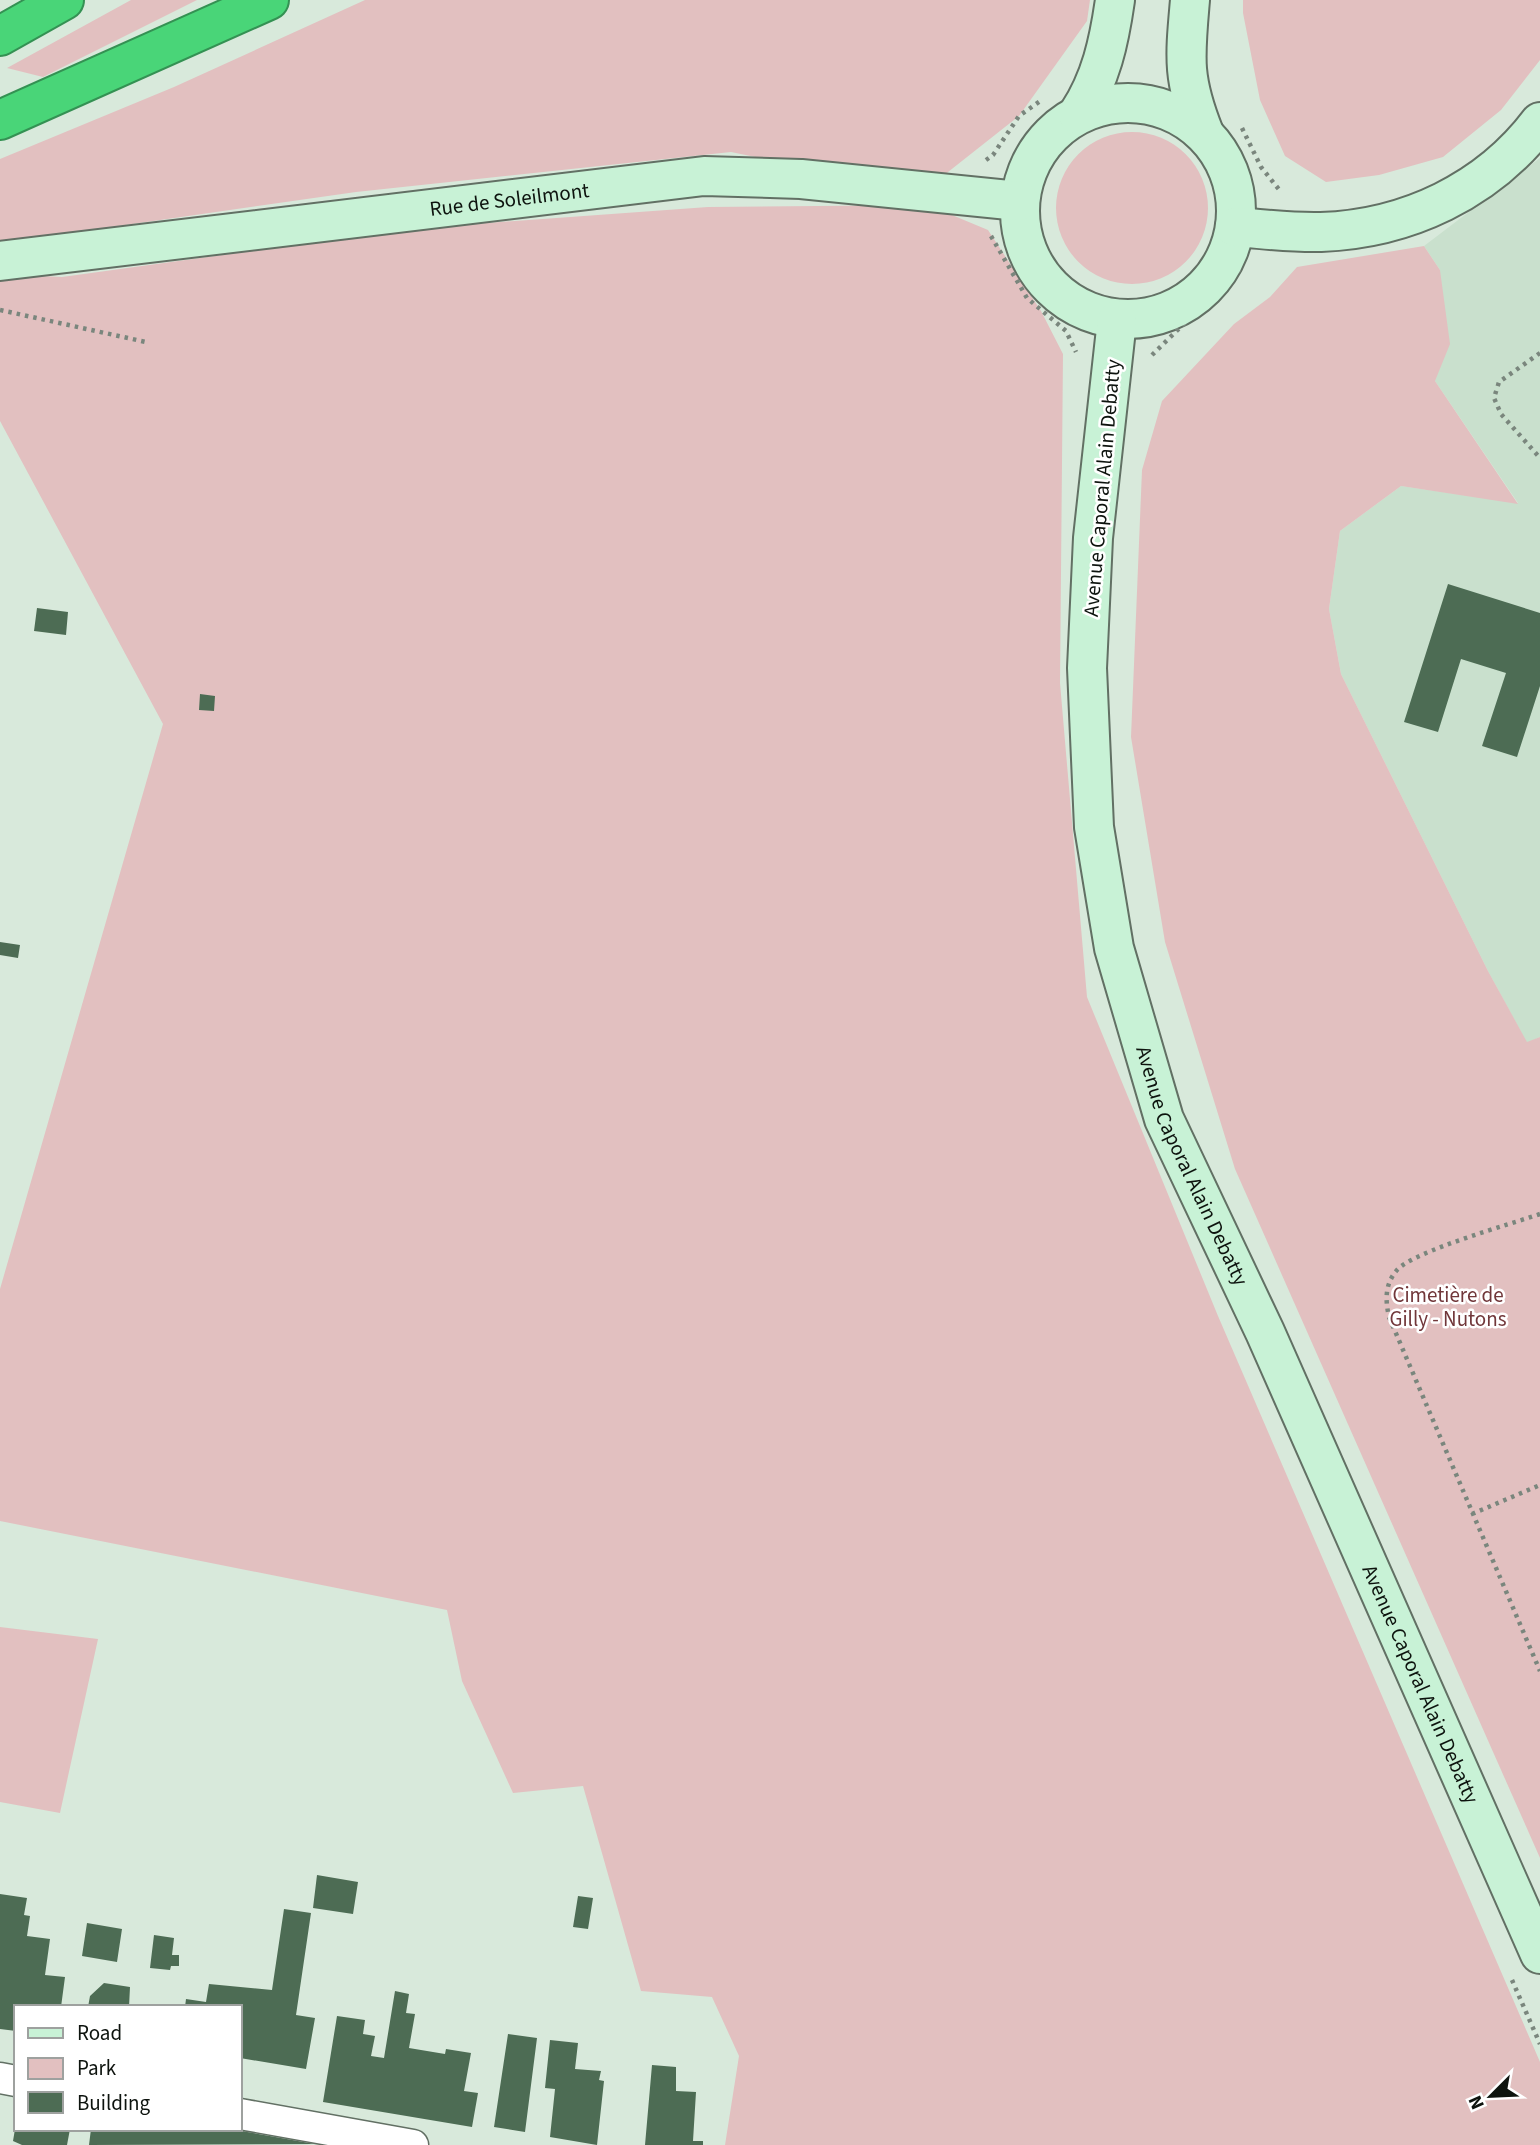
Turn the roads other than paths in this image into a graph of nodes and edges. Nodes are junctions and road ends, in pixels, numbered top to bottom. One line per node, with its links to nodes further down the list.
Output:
1 (64, 0): 5 (highway)
2 (269, 0): 7 (highway)
3 (1115, 0): 6 (main road)
4 (1190, 0): 9 (main road)
5 (0, 36)
6 (1064, 104): 9 (main road); 10 (main road)
7 (0, 120)
8 (1540, 122): 11 (main road)
9 (1221, 127): 11 (main road)
10 (1019, 201): 12 (main road, Rue de Soleilmont); 13 (main road)
11 (1243, 243): 13 (main road)
12 (0, 261)
13 (1117, 320): 14 (main road, Avenue Caporal Alain Debatty)
14 (1540, 1954)
15 (242, 2114): 16 (street)
16 (413, 2145)

